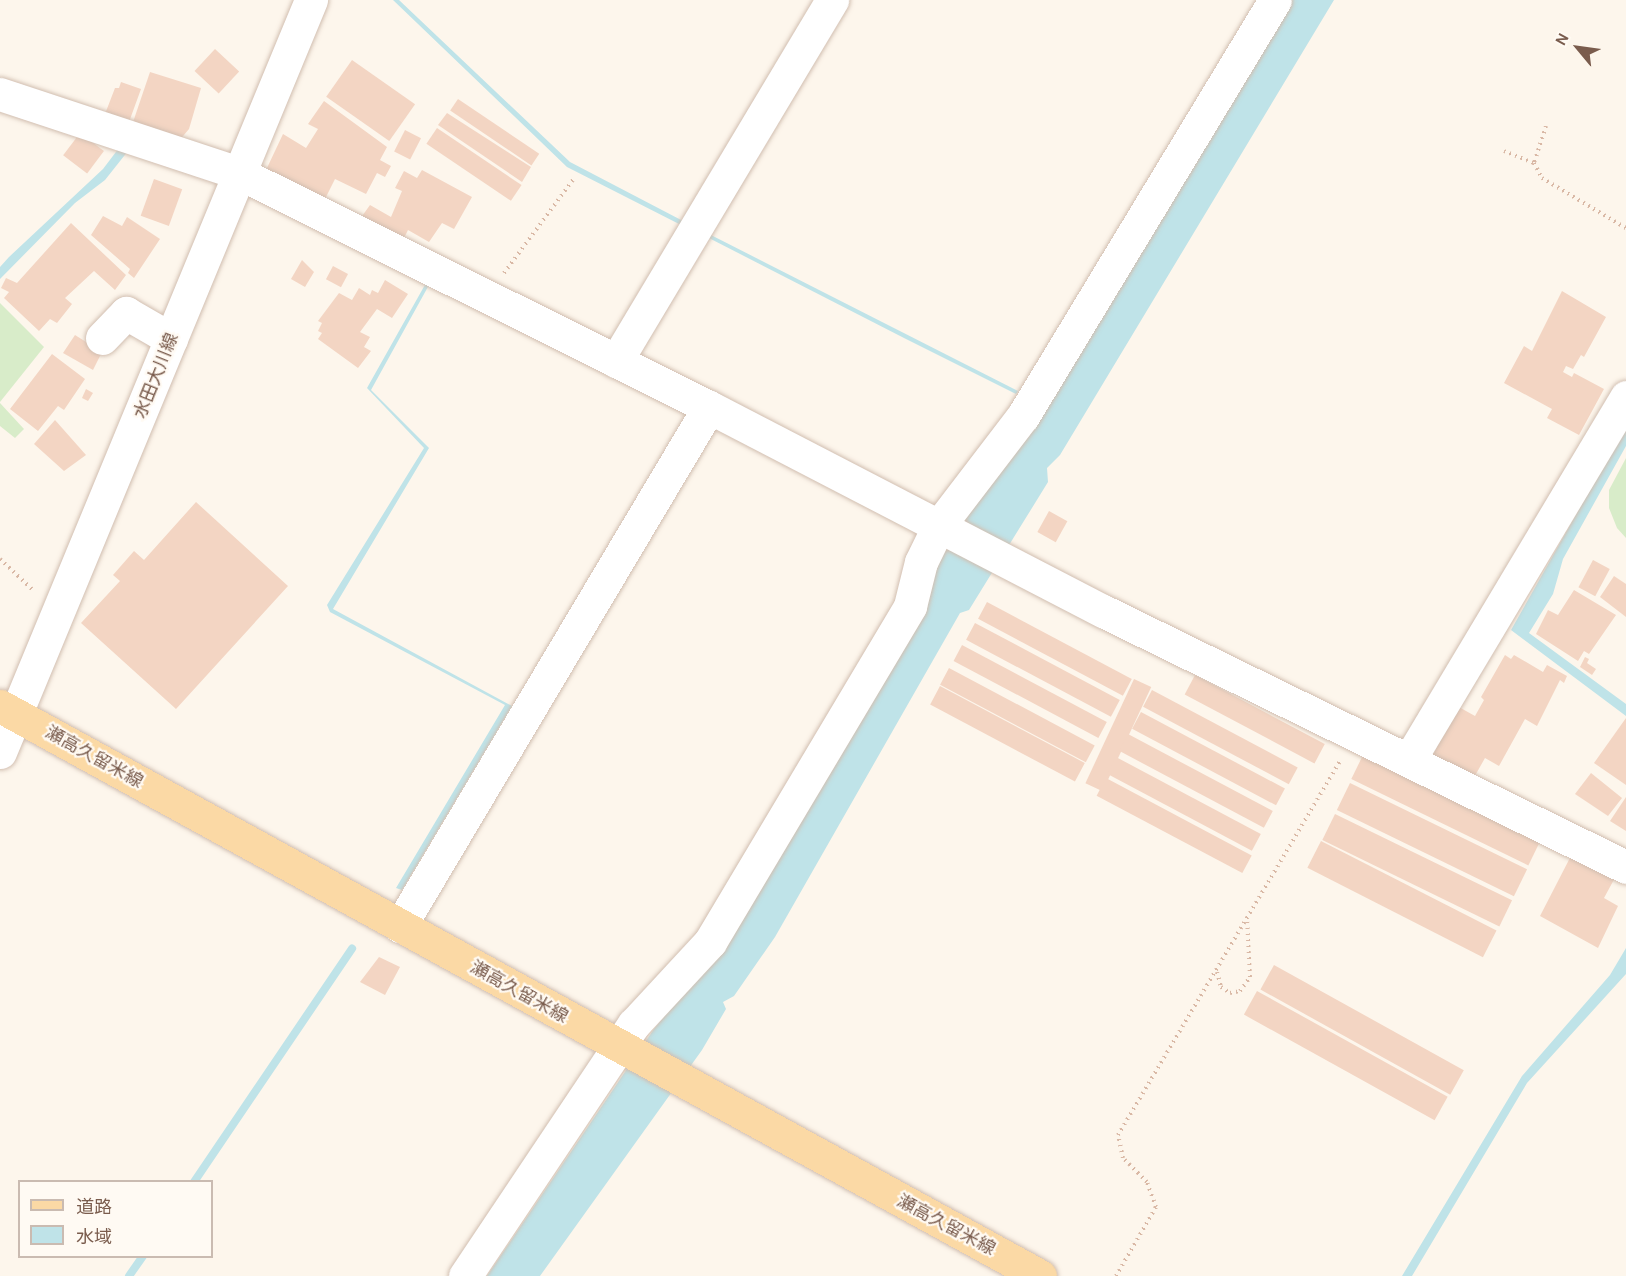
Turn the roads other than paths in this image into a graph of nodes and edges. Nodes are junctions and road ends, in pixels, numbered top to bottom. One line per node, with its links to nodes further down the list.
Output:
1 (311, 0): 5 (street, 水田大川線)
2 (832, 0): 8 (street)
3 (1275, 0): 11 (street)
4 (0, 94): 5 (street)
5 (239, 173): 7 (street, 水田大川線); 8 (street)
6 (102, 338): 7 (street)
7 (171, 339): 12 (street, 水田大川線)
8 (616, 361): 10 (street)
9 (1626, 397): 14 (street)
10 (709, 407): 11 (street); 16 (street)
11 (942, 529): 14 (street); 17 (street)
12 (8, 710): 13 (street, 水田大川線); 16 (main road, 瀬高久留米線)
13 (0, 752)
14 (1409, 760): 15 (street)
15 (1626, 867)
16 (400, 926): 17 (main road, 瀬高久留米線)
17 (619, 1048): 18 (main road, 瀬高久留米線); 19 (street)
18 (1035, 1275)
19 (465, 1276)

